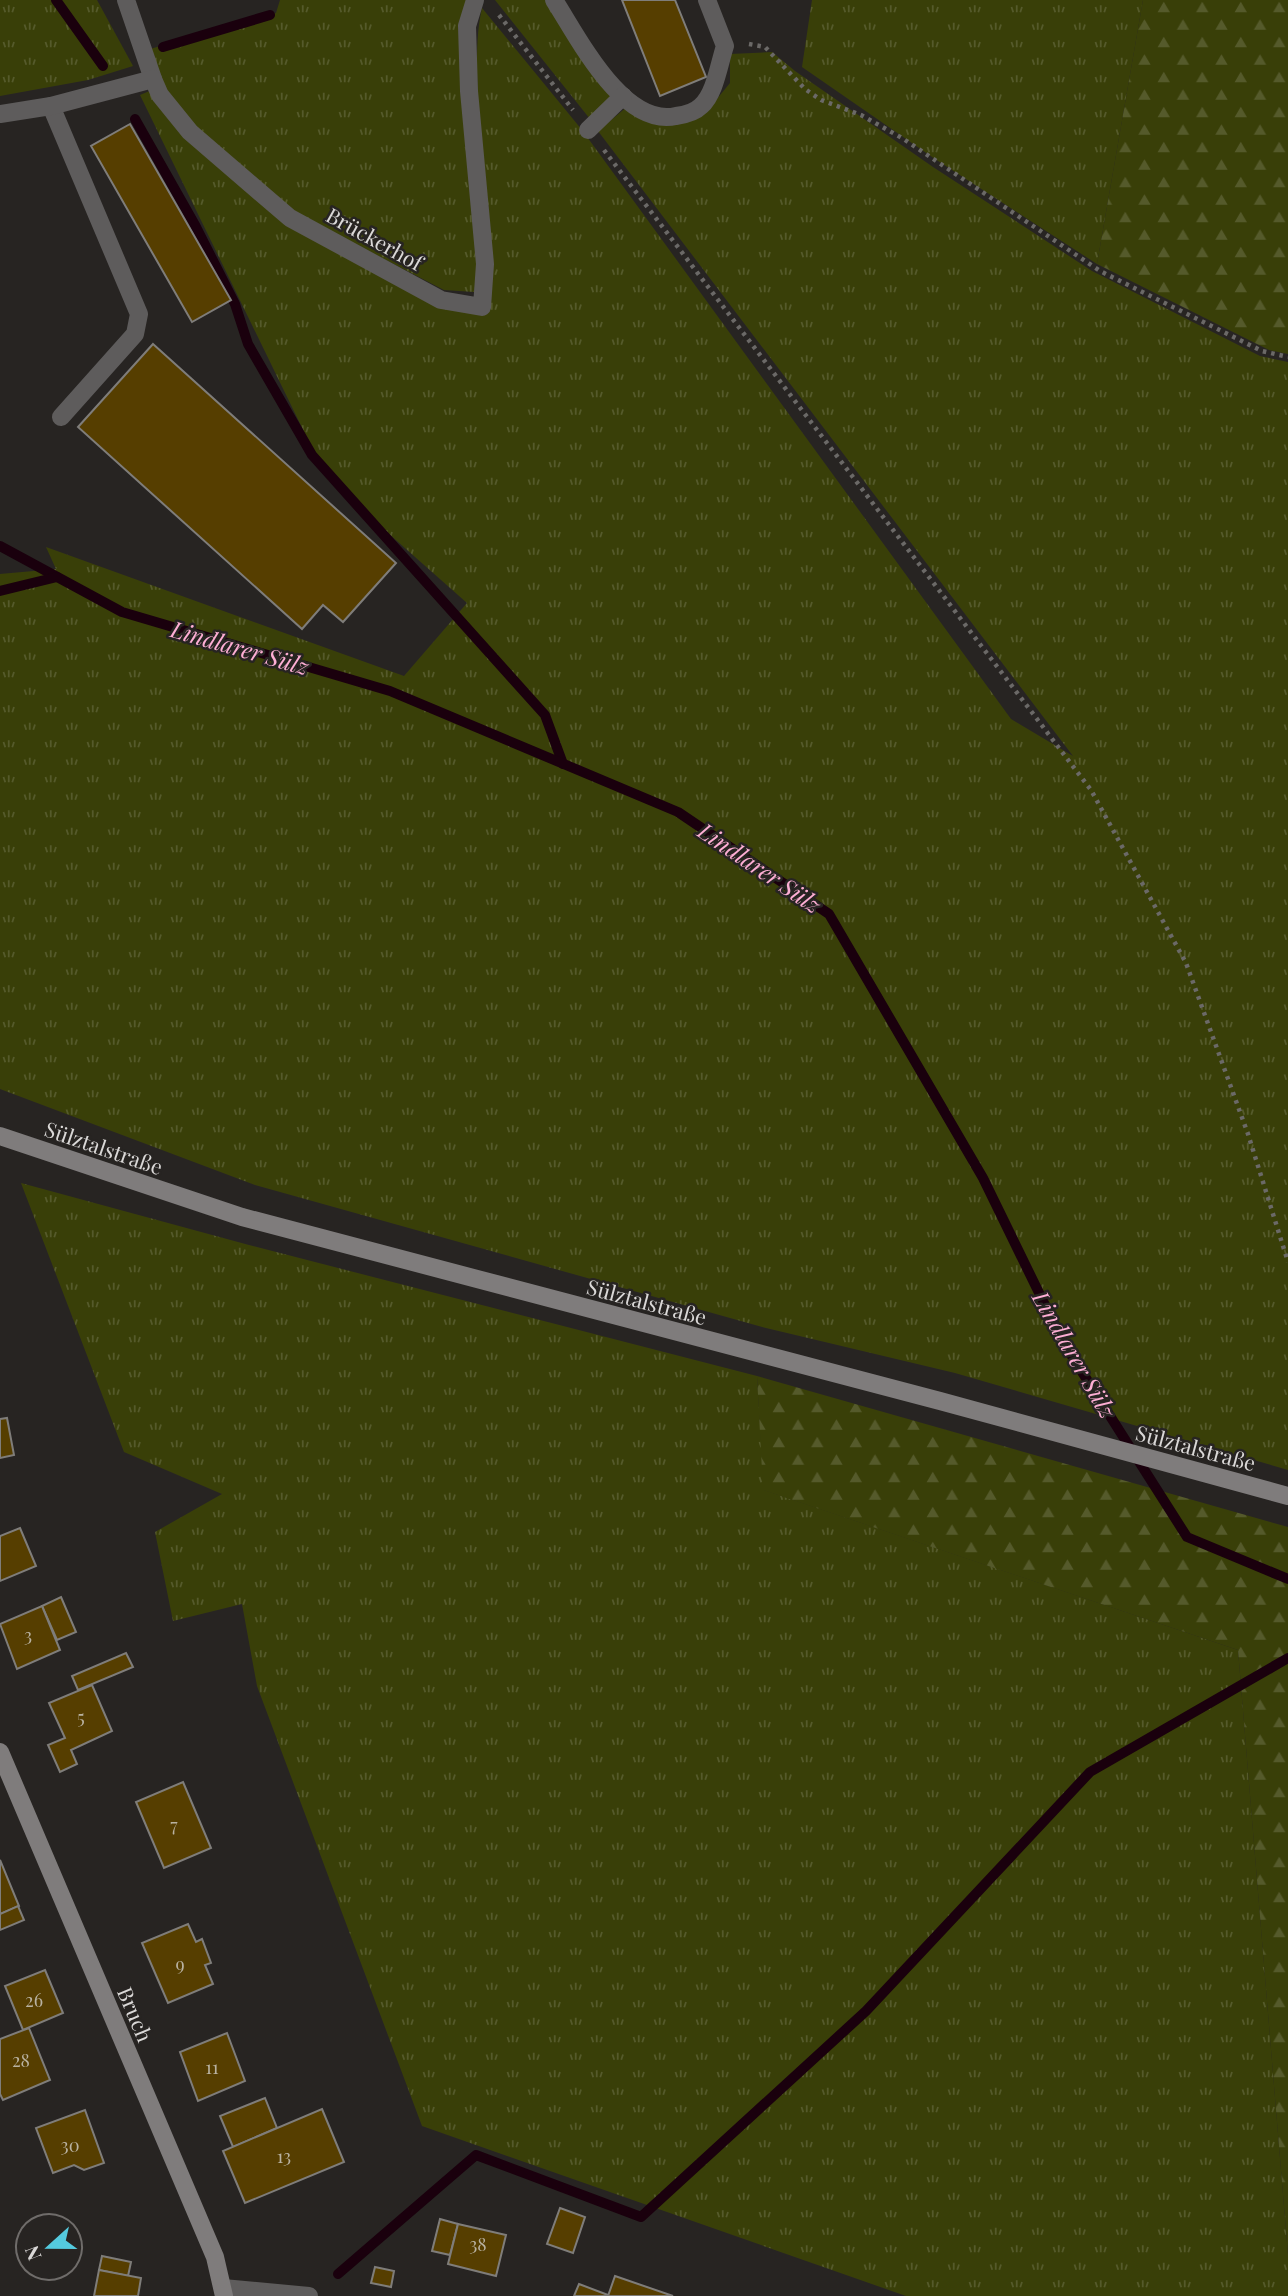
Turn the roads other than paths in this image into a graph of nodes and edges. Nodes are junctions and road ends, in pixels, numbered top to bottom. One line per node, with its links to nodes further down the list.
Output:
1 (126, 0): 5 (street)
2 (475, 0): 5 (street, Brückerhof)
3 (554, 0): 6 (street)
4 (707, 0): 6 (street)
5 (153, 79): 7 (street)
6 (623, 96): 9 (street)
7 (51, 106): 8 (street); 10 (street)
8 (0, 114)
9 (588, 130)
10 (61, 416)
11 (0, 1136): 12 (main road, Sülztalstraße)
12 (1288, 1496)
13 (0, 1752): 14 (main road, Bruch)
14 (223, 2292): 15 (street)
15 (309, 2296)

